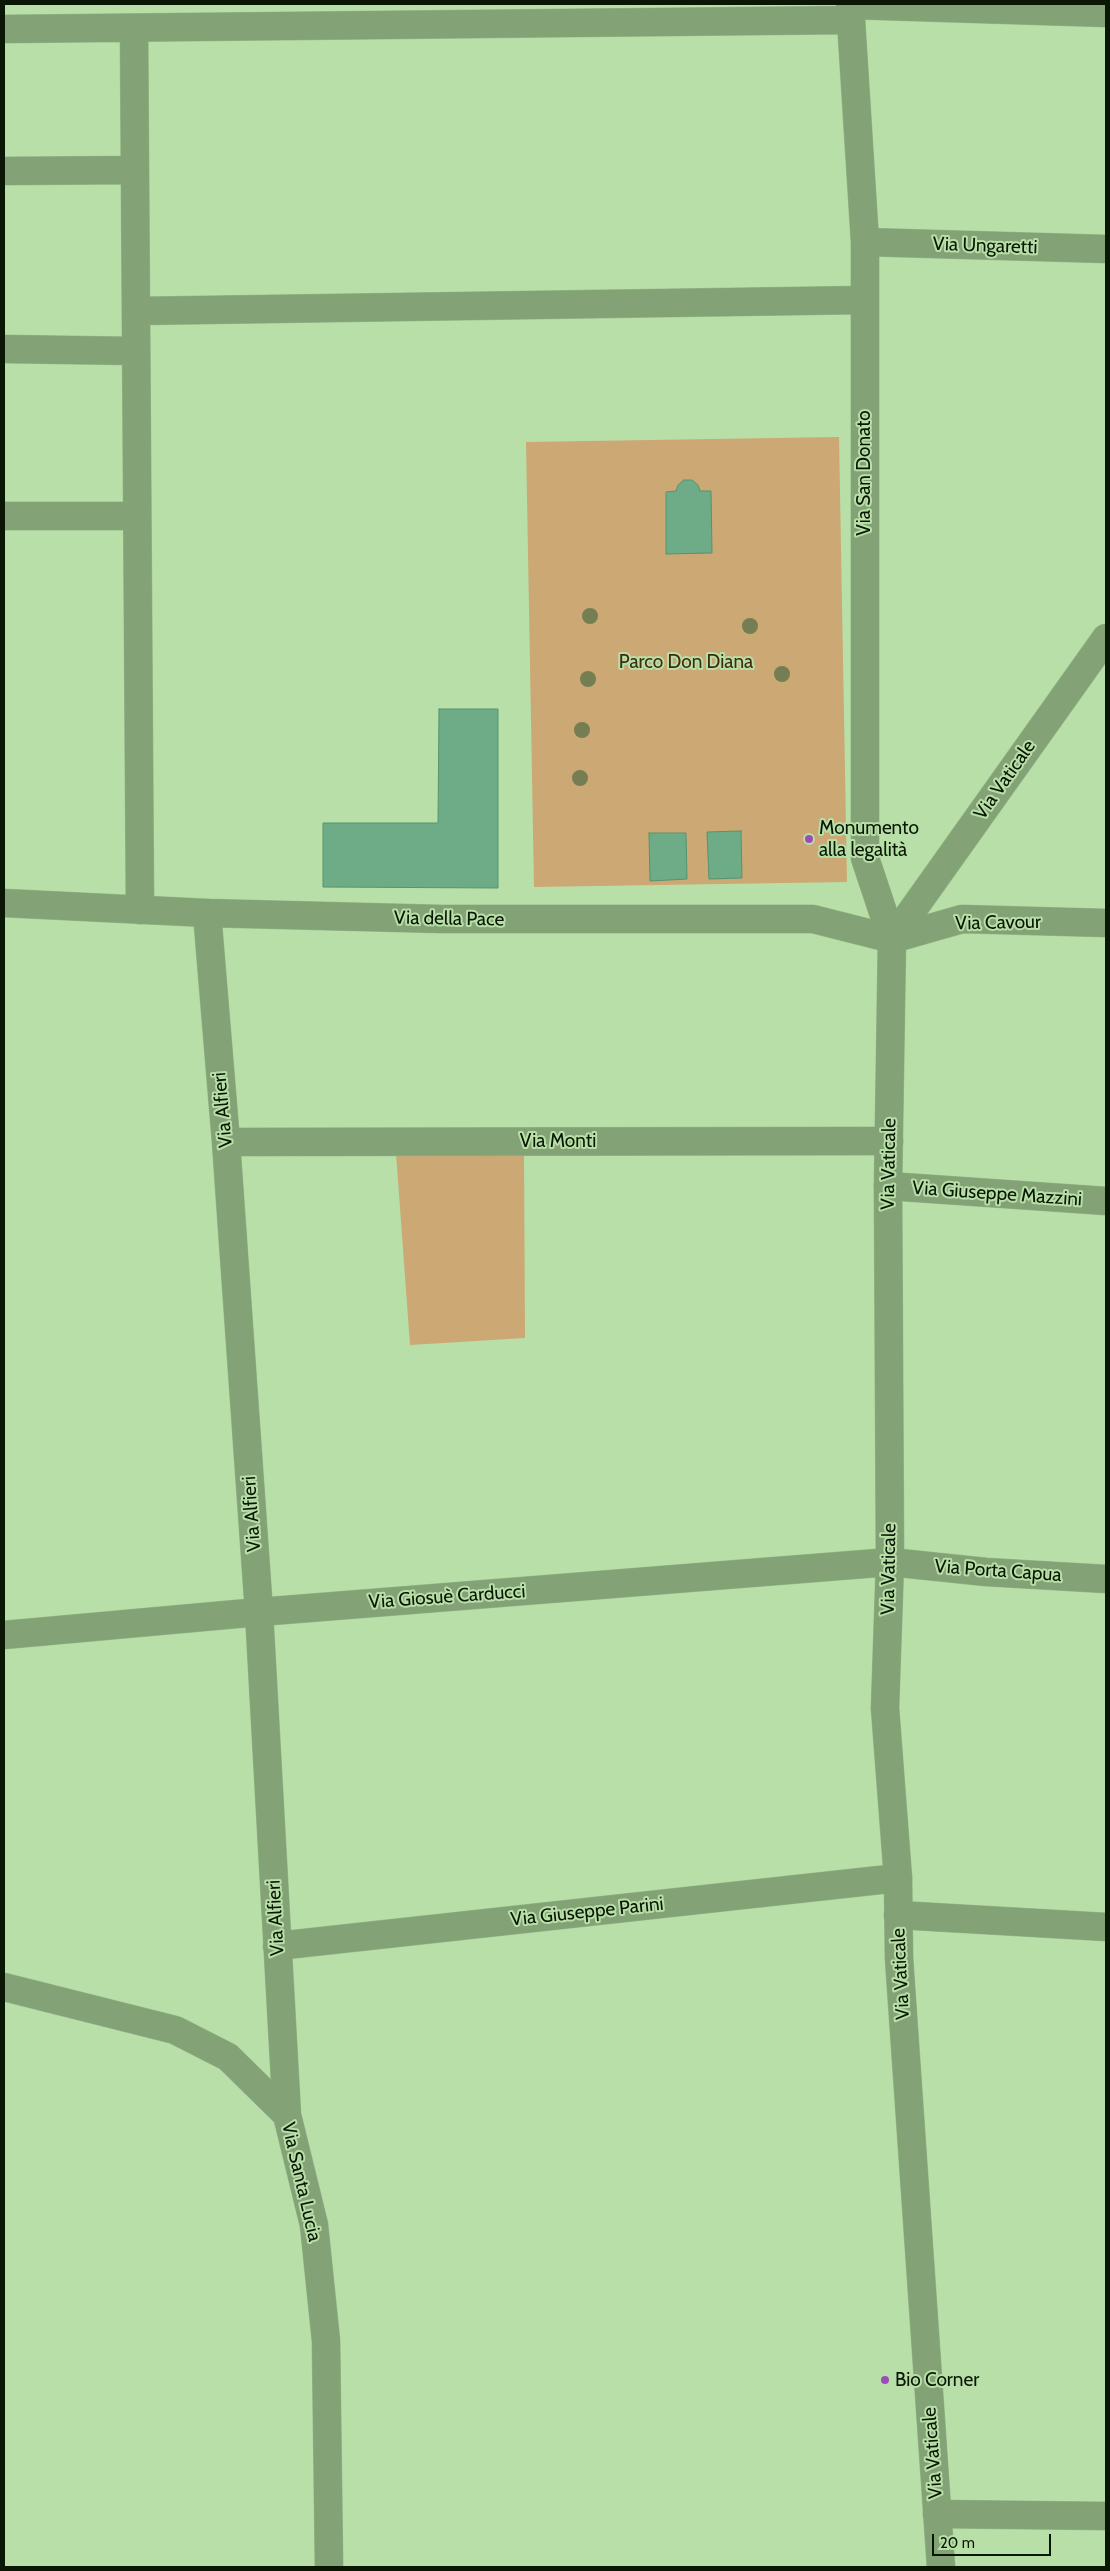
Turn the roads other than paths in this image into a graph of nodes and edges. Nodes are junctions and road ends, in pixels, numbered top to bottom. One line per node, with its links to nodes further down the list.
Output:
1 (850, 10): 2 (street); 3 (street); 7 (street, Via San Donato)
2 (1106, 13)
3 (134, 28): 4 (street); 5 (street)
4 (4, 29)
5 (135, 170): 6 (street); 10 (street)
6 (4, 171)
7 (864, 242): 8 (street, Via Ungaretti); 9 (street, Via San Donato)
8 (1106, 249)
9 (864, 300): 10 (street); 20 (street, Via San Donato)
10 (136, 311): 12 (street)
11 (4, 349): 12 (street)
12 (136, 351): 14 (street)
13 (4, 516): 14 (street)
14 (137, 516): 17 (street)
15 (1106, 638): 20 (street, Via Vaticale)
16 (4, 903): 17 (street, Via della Pace)
17 (140, 910): 18 (street, Via della Pace)
18 (207, 913): 20 (street, Via della Pace); 22 (street, Via Alfieri)
19 (1106, 923): 20 (street, Via Cavour)
20 (892, 939): 21 (street, Via Vaticale)
21 (889, 1141): 22 (street, Via Monti); 23 (street, Via Vaticale)
22 (226, 1142): 27 (street, Via Alfieri)
23 (888, 1186): 24 (street, Via Giuseppe Mazzini); 25 (street, Via Vaticale)
24 (1106, 1201)
25 (890, 1562): 26 (street, Via Porta Capua); 27 (street, Via Giosuè Carducci); 29 (street, Via Vaticale)
26 (1106, 1579)
27 (259, 1612): 28 (street, Via Giosuè Carducci); 32 (street, Via Alfieri)
28 (4, 1635)
29 (898, 1878): 30 (street, Via Vaticale); 32 (street, Via Giuseppe Parini)
30 (898, 1915): 31 (street); 35 (street, Via Vaticale)
31 (1106, 1927)
32 (277, 1946): 34 (street, Via Alfieri)
33 (4, 1987): 34 (street, Via Santa Lucia)
34 (287, 2115): 37 (street, Via Santa Lucia)
35 (937, 2514): 36 (street); 38 (street, Via Vaticale)
36 (1106, 2516)
37 (329, 2567)
38 (941, 2567)

